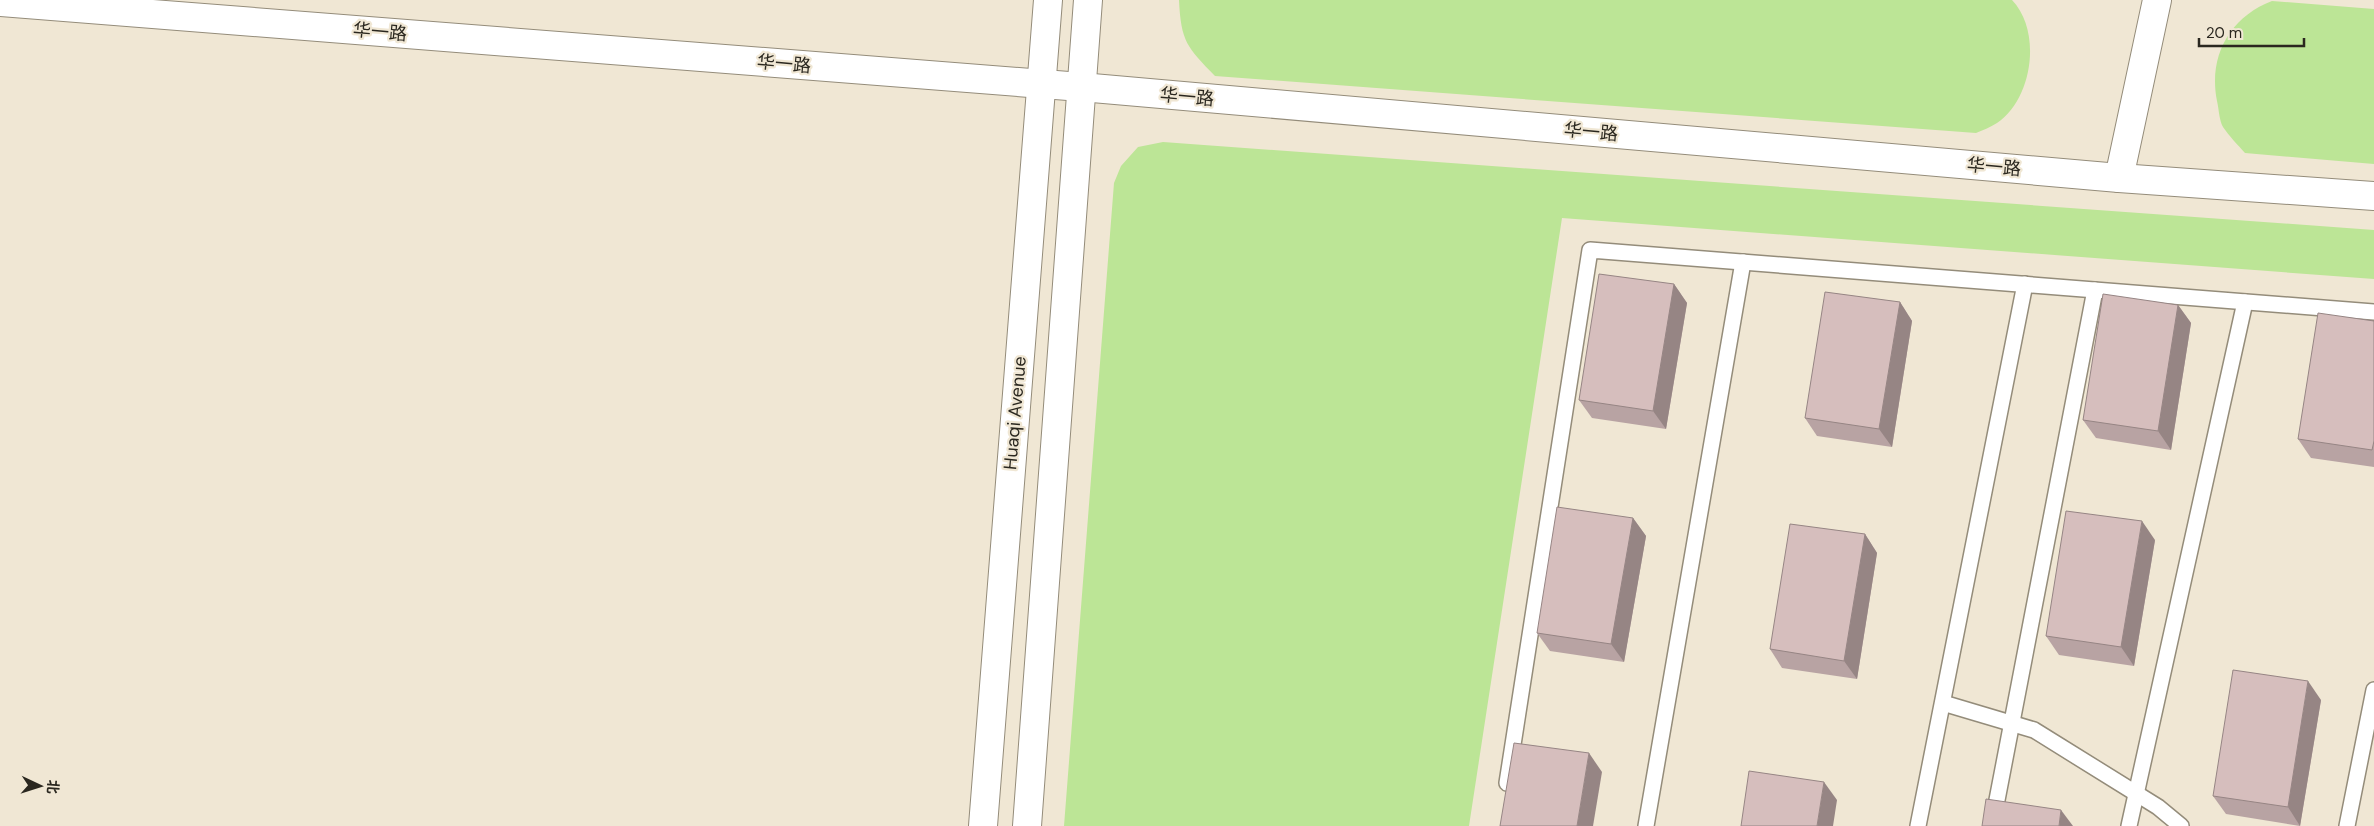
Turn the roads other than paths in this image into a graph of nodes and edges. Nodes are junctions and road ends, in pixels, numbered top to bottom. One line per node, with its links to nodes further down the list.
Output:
1 (1048, 0): 5 (street, Huaqi Avenue)
2 (1088, 0): 6 (street)
3 (2157, 0): 7 (street)
4 (0, 2): 5 (street, 华一路)
5 (1041, 84): 6 (street, 华一路); 19 (street, Huaqi Avenue)
6 (1081, 87): 7 (street, 华一路); 20 (street)
7 (2119, 178): 8 (street, 华一路)
8 (2374, 196)
9 (1743, 262): 10 (lane); 18 (lane); 21 (lane)
10 (2025, 284): 11 (lane); 15 (lane)
11 (2095, 290): 12 (lane); 16 (lane)
12 (2246, 302): 13 (lane); 17 (lane)
13 (2374, 312)
14 (2374, 690): 26 (lane)
15 (1943, 703): 16 (lane); 22 (lane)
16 (2012, 723): 17 (lane); 23 (lane)
17 (2136, 794): 24 (lane); 25 (lane)
18 (1505, 797)
19 (983, 826)
20 (1027, 826)
21 (1646, 826)
22 (1918, 826)
23 (1992, 826)
24 (2129, 826)
25 (2181, 826)
26 (2347, 826)

